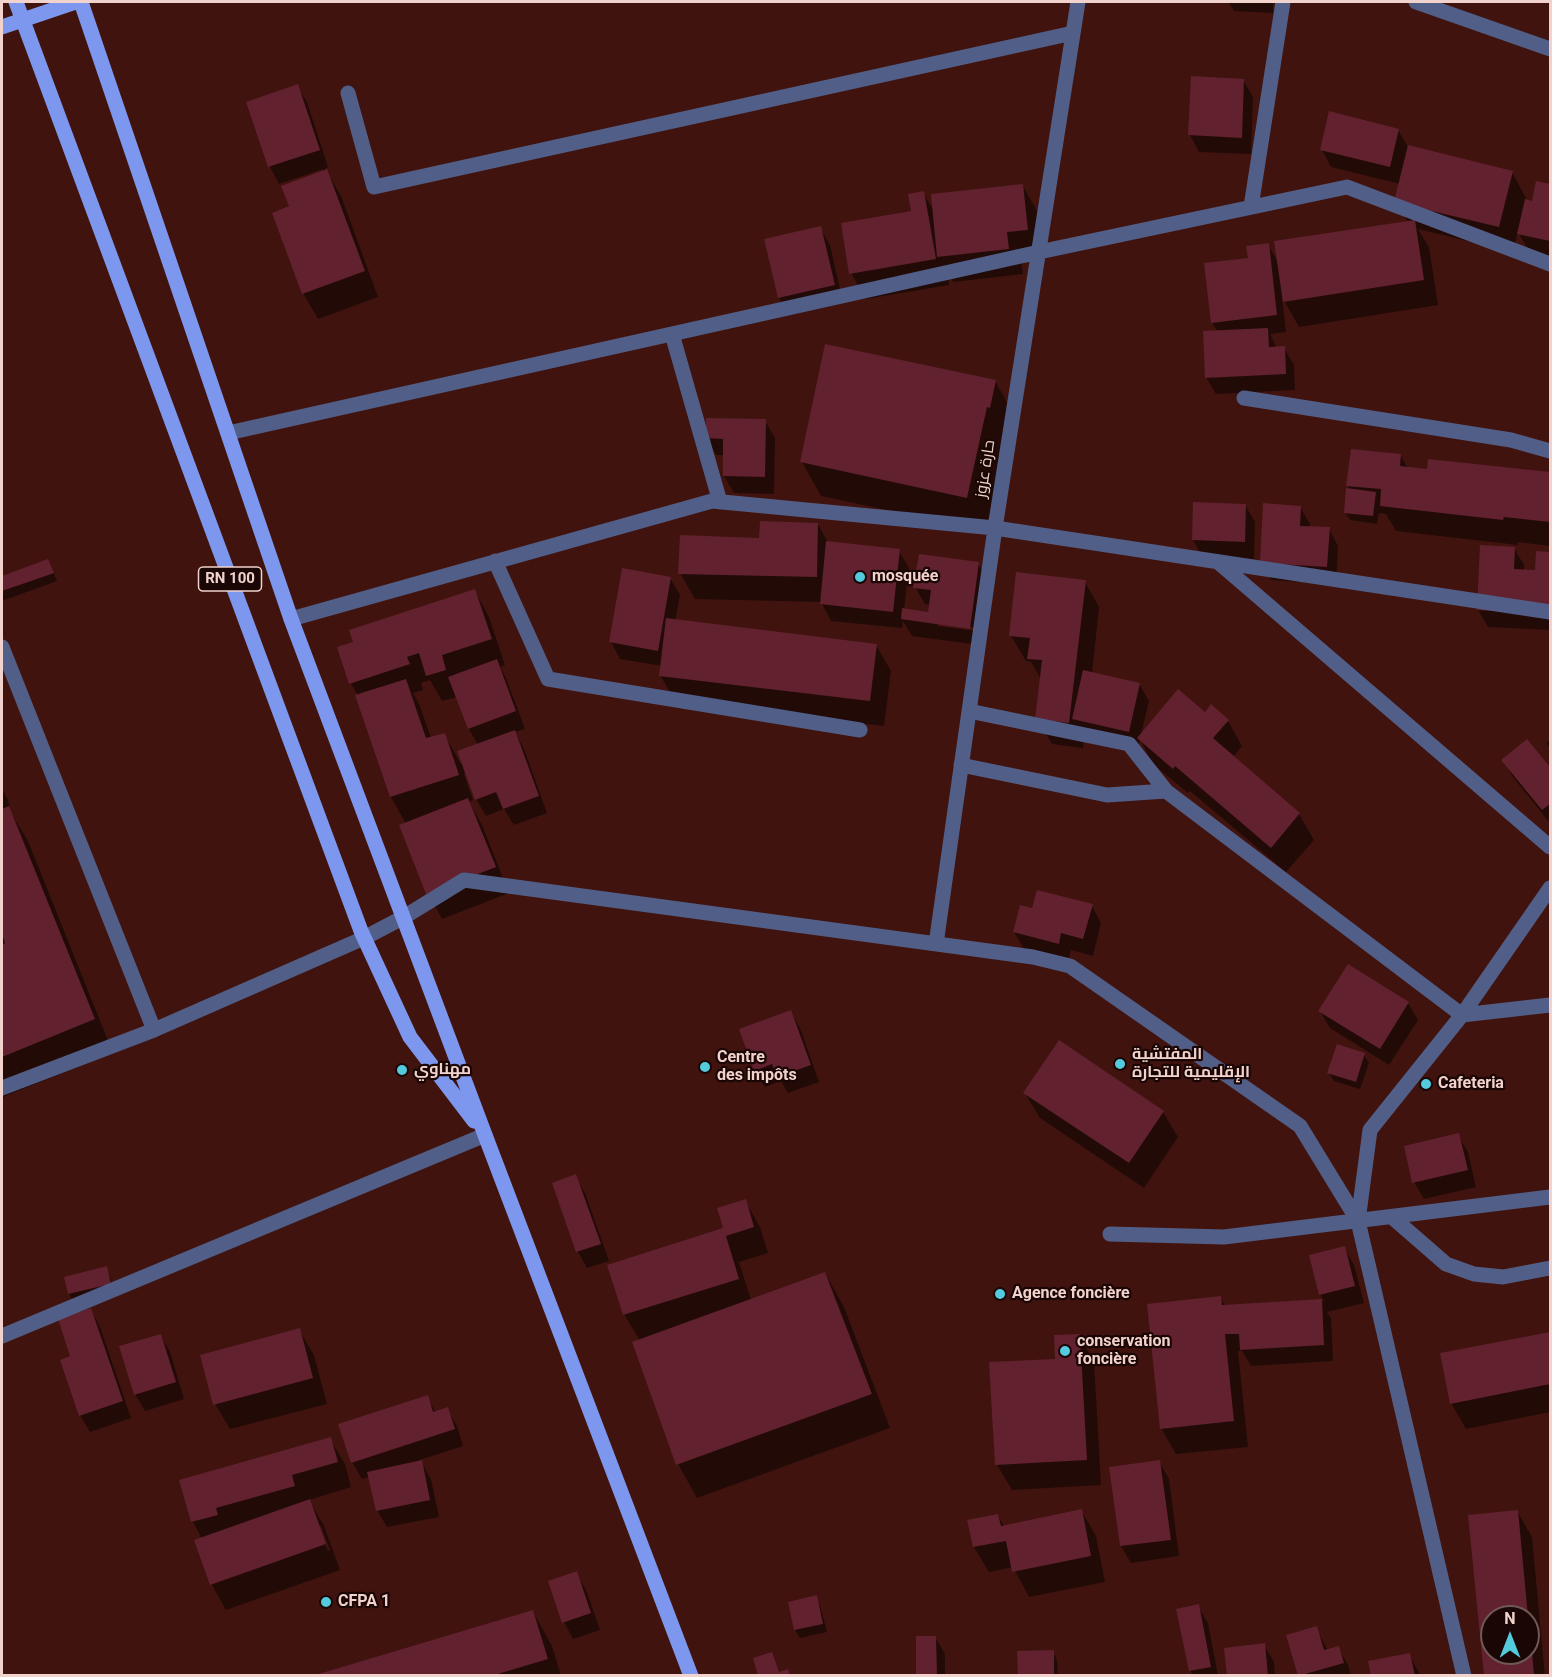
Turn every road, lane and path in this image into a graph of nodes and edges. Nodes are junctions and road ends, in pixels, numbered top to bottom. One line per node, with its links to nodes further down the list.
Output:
1 (16, 2): 7 (main road, RN 100)
2 (76, 2): 7 (main road)
3 (81, 2): 17 (main road)
4 (1078, 2): 9 (street, حارة عزوز)
5 (1284, 2): 12 (street)
6 (1416, 2): 10 (street)
7 (22, 21): 8 (main road); 33 (main road, RN 100)
8 (2, 27)
9 (1073, 33): 11 (street); 13 (street, حارة عزوز)
10 (1551, 49)
11 (348, 93)
12 (1251, 207): 13 (street); 14 (street)
13 (1039, 252): 15 (street); 20 (street, حارة عزوز)
14 (1551, 264)
15 (672, 334): 17 (street); 19 (street)
16 (1244, 398): 18 (street)
17 (228, 433): 24 (main road)
18 (1551, 451)
19 (720, 502): 20 (street); 21 (street)
20 (995, 528): 22 (street); 26 (street, حارة عزوز)
21 (495, 561): 24 (street); 27 (street)
22 (1217, 562): 23 (street); 30 (street)
23 (1551, 612)
24 (291, 619): 32 (main road)
25 (2, 647): 37 (street)
26 (969, 711): 28 (street, حارة عزوز); 29 (street)
27 (860, 730)
28 (961, 765): 29 (street); 34 (street, حارة عزوز)
29 (1166, 791): 36 (street)
30 (1551, 847)
31 (1551, 888): 36 (street)
32 (404, 917): 33 (street); 34 (street); 39 (main road)
33 (364, 938): 37 (street); 39 (main road, RN 100)
34 (936, 944): 42 (street)
35 (1551, 1005): 36 (street)
36 (1462, 1015): 42 (street)
37 (154, 1030): 38 (street)
38 (2, 1088)
39 (485, 1135): 45 (street); 46 (main road)
40 (1551, 1197): 41 (street)
41 (1392, 1217): 42 (street); 44 (street)
42 (1358, 1221): 43 (street); 47 (street)
43 (1110, 1234)
44 (1551, 1268)
45 (2, 1336)
46 (691, 1676)
47 (1464, 1676)

